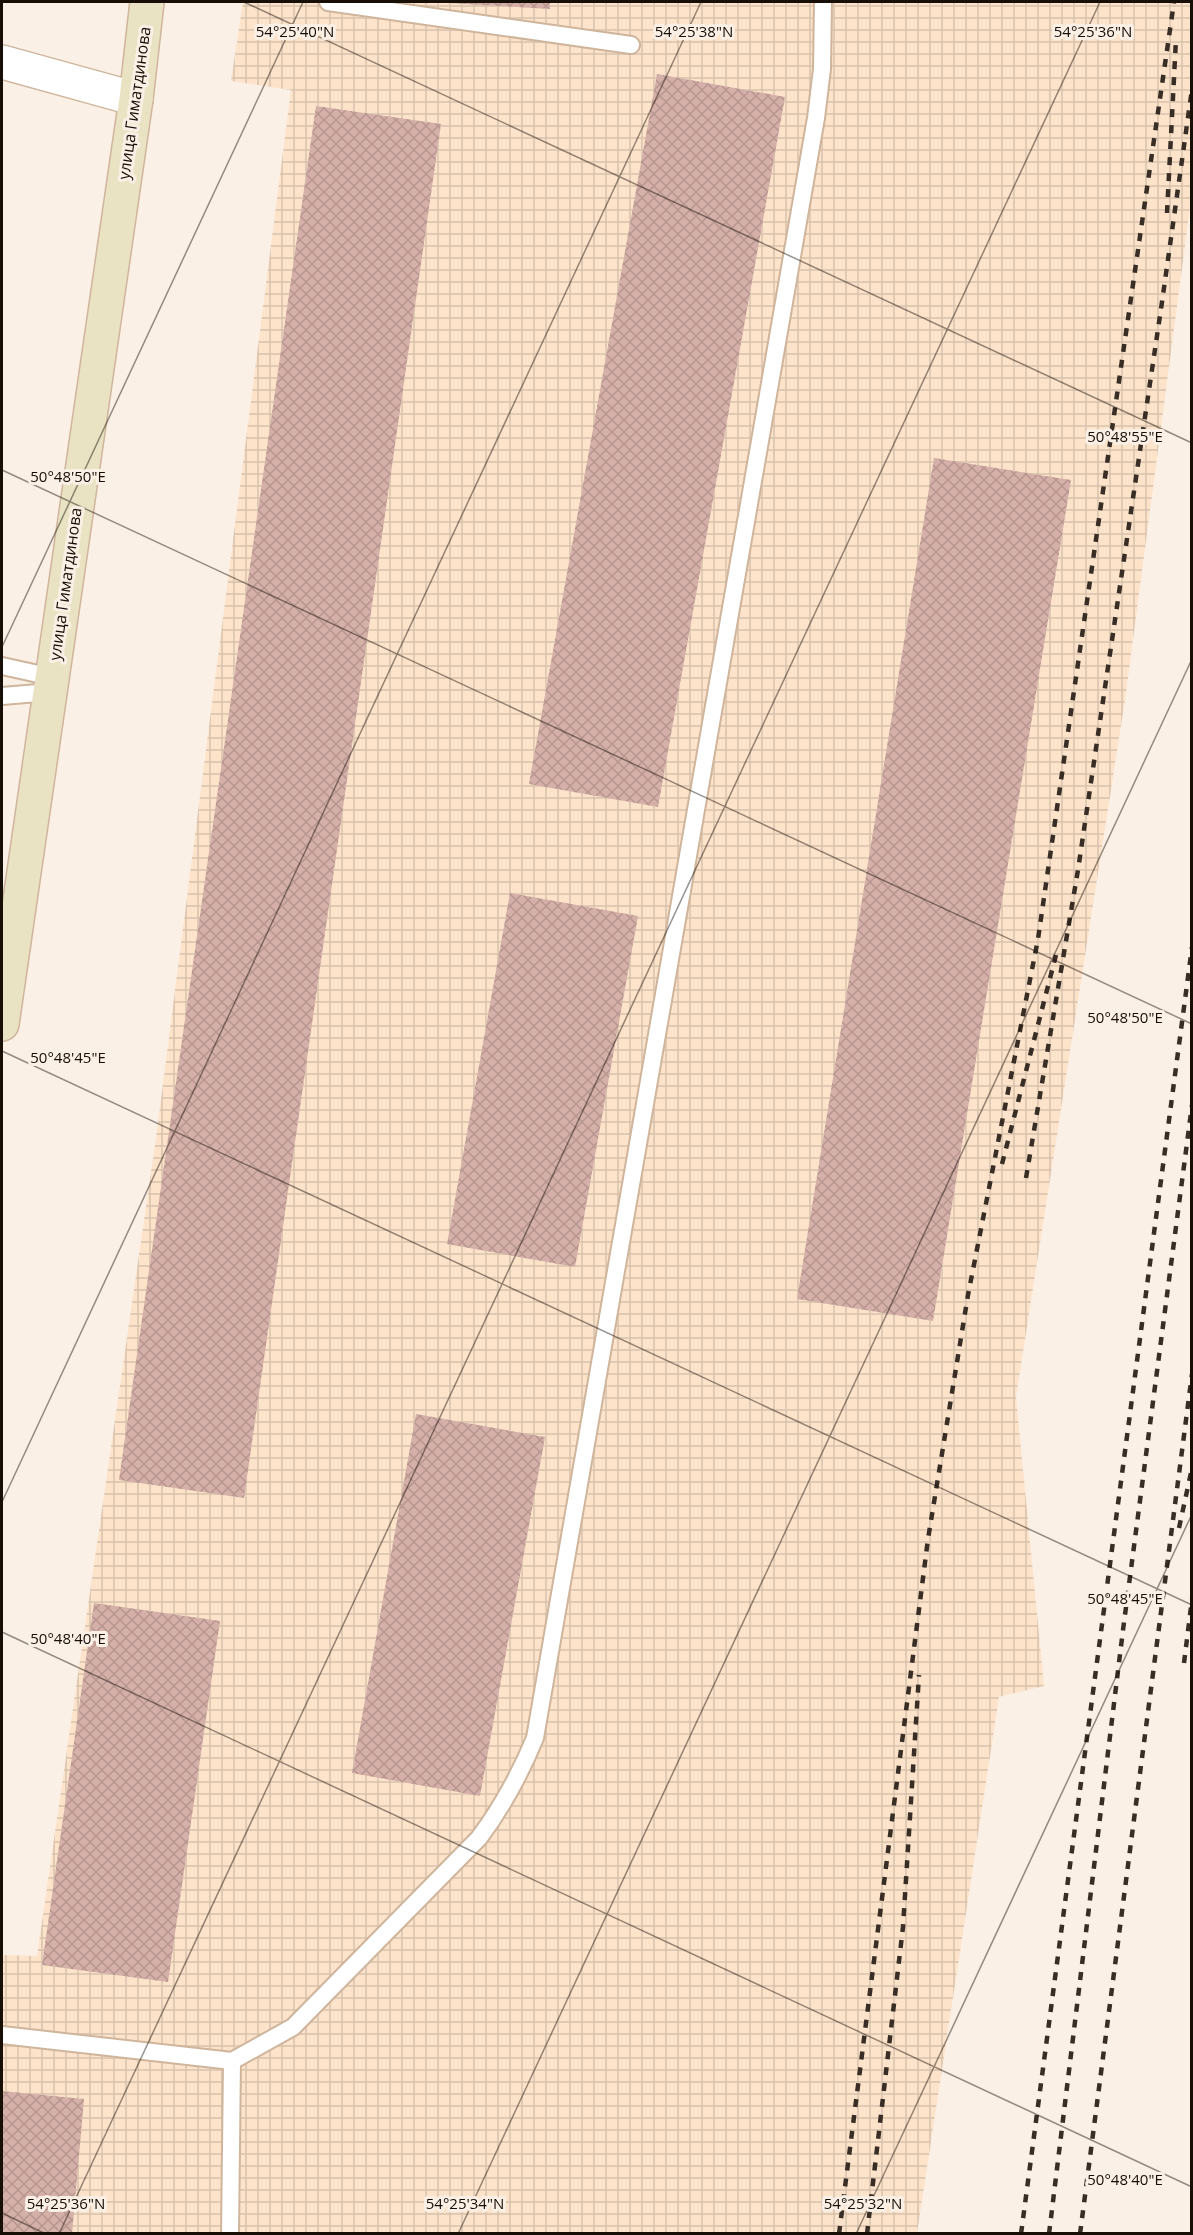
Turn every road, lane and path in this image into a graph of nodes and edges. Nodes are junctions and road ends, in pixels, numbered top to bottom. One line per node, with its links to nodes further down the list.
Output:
1 (147, 2): 6 (main road, улица Гиматдинова)
2 (328, 2): 4 (lane)
3 (823, 2): 12 (lane)
4 (631, 45)
5 (2, 63): 6 (street)
6 (136, 99): 8 (main road, улица Гиматдинова)
7 (2, 666): 8 (lane)
8 (51, 685): 9 (lane); 10 (main road, улица Гиматдинова)
9 (2, 696)
10 (2, 1023)
11 (2, 2035): 12 (lane)
12 (232, 2061): 13 (lane)
13 (233, 2232)

